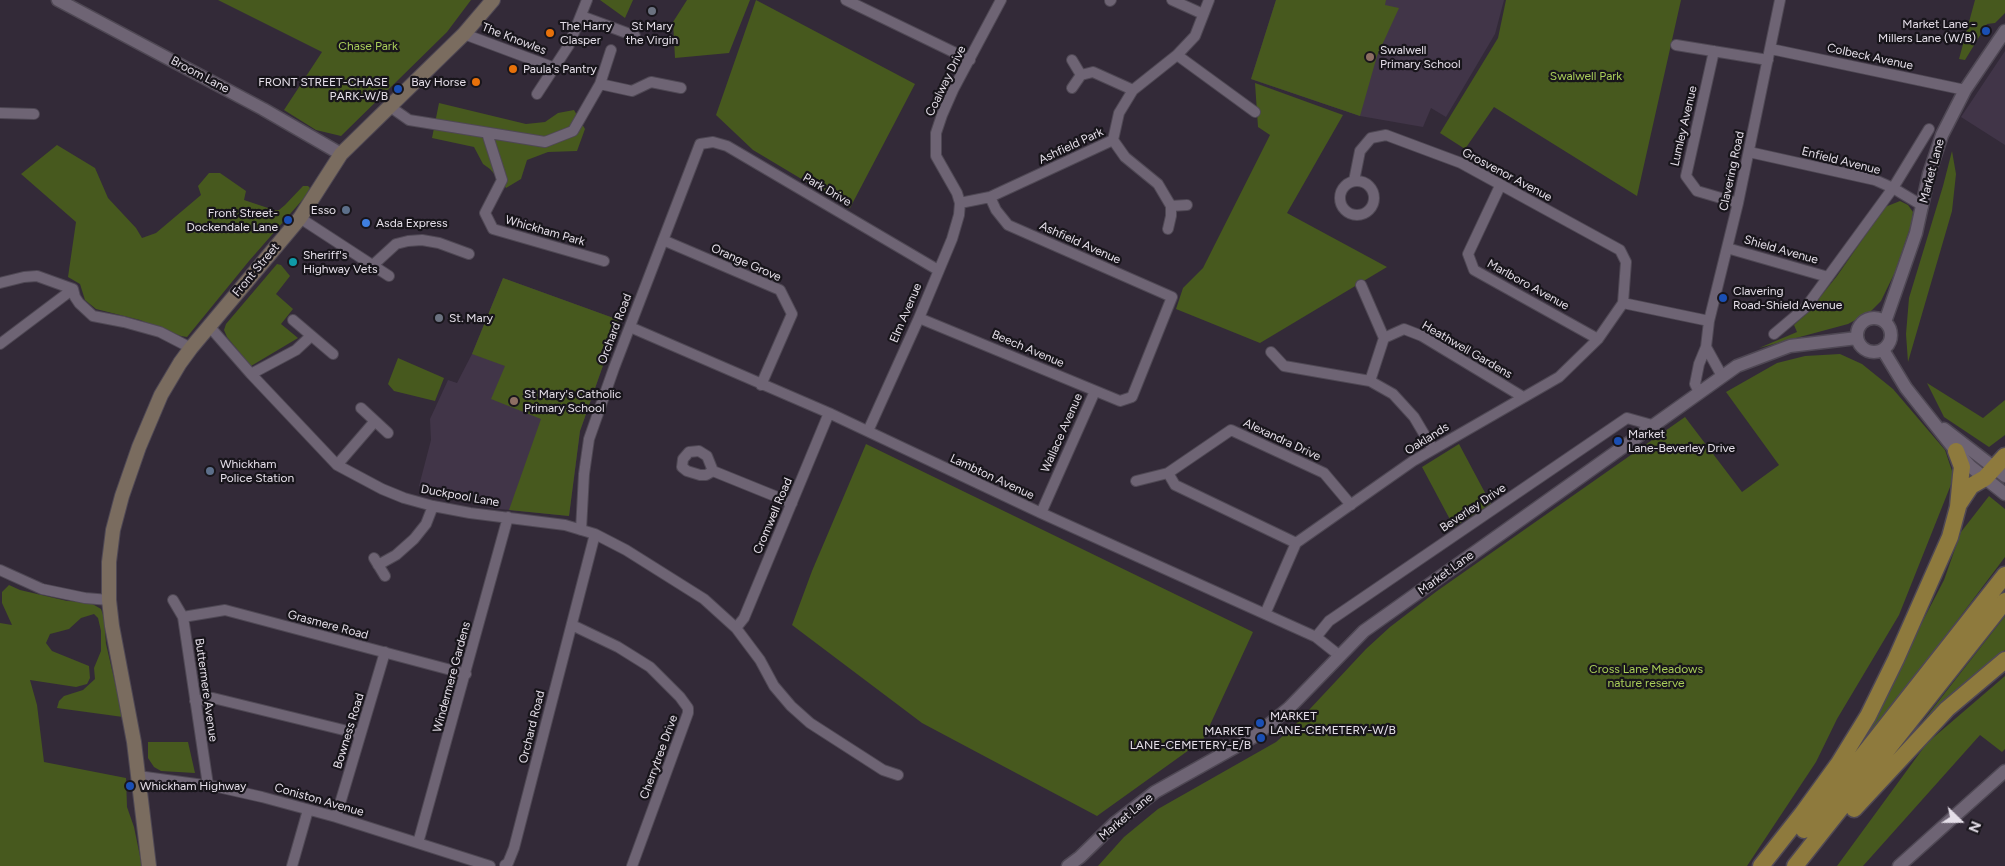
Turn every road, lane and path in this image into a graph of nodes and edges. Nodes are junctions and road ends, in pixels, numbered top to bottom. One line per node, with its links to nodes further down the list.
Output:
1 (58, 0): 39 (street, Broom Lane)
2 (493, 0): 12 (main road, Front Street)
3 (586, 0): 10 (street)
4 (846, 0): 19 (street)
5 (1001, 0): 19 (street, Coalway Drive)
6 (1172, 0): 9 (street)
7 (1209, 0): 9 (street, Ashfield Park)
8 (1780, 0): 15 (street, Clavering Road)
9 (1203, 14): 18 (street, Ashfield Park)
10 (581, 16): 13 (street); 22 (street)
11 (2005, 31): 28 (street, Market Lane)
12 (464, 34): 22 (street, The Knowles); 30 (main road, Front Street)
13 (634, 36)
14 (1676, 45): 17 (street)
15 (1771, 49): 21 (street, Clavering Road); 28 (street, Colbeck Avenue)
16 (611, 50): 24 (street)
17 (1714, 51): 21 (street); 45 (street, Lumley Avenue)
18 (1178, 55): 27 (street, Ashfield Park); 31 (street)
19 (970, 60): 44 (street, Coalway Drive)
20 (1072, 60): 23 (street)
21 (1768, 60): 38 (street, Clavering Road)
22 (555, 68): 29 (street)
23 (1081, 75): 26 (street); 27 (street)
24 (600, 84): 25 (street); 35 (street)
25 (681, 88)
26 (1072, 88)
27 (1133, 90): 36 (street, Ashfield Park)
28 (1965, 90): 48 (street, Market Lane)
29 (537, 94)
30 (389, 106): 35 (street); 39 (main road, Front Street)
31 (1255, 112)
32 (0, 113): 33 (street)
33 (34, 114)
34 (1929, 129): 42 (street, Market Lane)
35 (487, 133): 54 (street, Whickham Park)
36 (1113, 140): 43 (street, Ashfield Park); 47 (street)
37 (700, 144): 51 (street, Orchard Road); 56 (street, Park Drive)
38 (1749, 152): 42 (street, Enfield Avenue); 45 (street, Clavering Road)
39 (341, 154): 49 (main road, Front Street)
40 (1354, 181): 41 (street, Grosvenor Avenue)
41 (1500, 186): 62 (street, Grosvenor Avenue); 73 (street, Marlboro Avenue)
42 (1893, 188): 48 (street, Enfield Avenue); 58 (street, Market Lane)
43 (990, 197): 44 (street, Ashfield Park); 87 (street, Ashfield Avenue)
44 (960, 203): 56 (street, Elm Avenue)
45 (1738, 203): 52 (street, Clavering Road)
46 (1187, 205): 47 (street)
47 (1171, 206): 50 (street)
48 (1922, 206): 66 (street, Market Lane)
49 (300, 218): 55 (street); 67 (main road, Front Street)
50 (1168, 229)
51 (663, 240): 68 (street, Orchard Road); 83 (street, Orange Grove)
52 (1728, 248): 58 (street, Shield Avenue); 65 (street, Clavering Road)
53 (468, 254): 55 (street)
54 (604, 260)
55 (372, 266): 57 (street)
56 (938, 270): 63 (street, Elm Avenue)
57 (389, 276)
58 (1828, 277): 69 (street, Market Lane)
59 (0, 283): 61 (street)
60 (1361, 285): 71 (street)
61 (73, 289): 74 (street); 76 (street)
62 (1623, 303): 65 (street); 73 (street, Oaklands)
63 (919, 318): 84 (street, Beech Avenue); 93 (street, Elm Avenue)
64 (293, 320): 70 (street)
65 (1709, 321): 75 (street, Clavering Road)
66 (1884, 322): 72 (street); 77 (street)
67 (209, 326): 76 (main road, Front Street); 80 (street, Duckpool Lane)
68 (630, 327): 83 (street, Lambton Avenue); 109 (street, Orchard Road)
69 (1774, 334)
70 (311, 336): 79 (street); 80 (street)
71 (1384, 338): 82 (street); 86 (street, Heathwell Gardens)
72 (1857, 338): 77 (street); 81 (street, Market Lane)
73 (1598, 339): 86 (street, Oaklands)
74 (0, 344)
75 (1706, 347): 81 (street); 85 (street, Clavering Road)
76 (190, 348): 115 (main road, Front Street)
77 (1883, 350): 90 (street)
78 (1271, 352): 82 (street)
79 (333, 354)
80 (251, 374): 97 (street, Duckpool Lane)
81 (1722, 376): 85 (street, Market Lane)
82 (1370, 381): 95 (street)
83 (761, 385): 89 (street, Lambton Avenue)
84 (1095, 391): 87 (street, Beech Avenue); 107 (street, Wallace Avenue)
85 (1699, 392): 92 (street, Market Lane)
86 (1523, 397): 95 (street, Oaklands)
87 (1127, 398)
88 (361, 408): 91 (street)
89 (829, 413): 93 (street, Lambton Avenue); 103 (street, Cromwell Road)
90 (1930, 418): 96 (street); 98 (street)
91 (375, 421): 94 (street); 97 (street)
92 (1652, 425): 122 (street, Beverley Drive); 124 (street, Market Lane)
93 (868, 431): 107 (street, Lambton Avenue)
94 (388, 432)
95 (1433, 449): 104 (street, Oaklands)
96 (1956, 451): 98 (street); 106 (highway)
97 (337, 465): 105 (street, Duckpool Lane)
98 (1997, 469): 102 (street); 106 (highway)
99 (713, 470): 103 (street)
100 (1168, 473): 101 (street); 104 (street, Alexandra Drive); 111 (street)
101 (1136, 481)
102 (2002, 491)
103 (792, 503): 121 (street, Cromwell Road)
104 (1351, 505): 111 (street, Oaklands)
105 (433, 506): 108 (street, Duckpool Lane); 114 (street)
106 (1958, 507): 143 (highway)
107 (1041, 513): 118 (street, Lambton Avenue)
108 (508, 517): 109 (street, Duckpool Lane); 126 (street, Windermere Gardens)
109 (581, 530): 110 (street, Duckpool Lane)
110 (594, 534): 120 (street, Orchard Road); 121 (street, Duckpool Lane)
111 (1296, 543): 118 (street)
112 (0, 570): 115 (street)
113 (2005, 575): 144 (highway)
114 (385, 576)
115 (109, 600): 131 (main road)
116 (173, 600): 119 (street, Buttermere Avenue)
117 (2005, 601): 145 (highway)
118 (1266, 614): 122 (street, Lambton Avenue)
119 (183, 617): 123 (street, Grasmere Road); 127 (street, Buttermere Avenue)
120 (572, 625): 140 (street, Orchard Road); 141 (street, Cherrytree Drive)
121 (736, 628): 130 (street, Duckpool Lane)
122 (1316, 637): 124 (street, Lambton Avenue)
123 (385, 652): 126 (street, Grasmere Road); 128 (street, Bowness Road)
124 (1340, 656): 142 (street, Market Lane)
125 (2005, 660): 146 (highway)
126 (466, 674): 135 (street, Windermere Gardens)
127 (195, 700): 128 (street); 132 (street, Buttermere Avenue)
128 (360, 734): 134 (street, Bowness Road)
129 (2005, 771): 147 (street)
130 (898, 775)
131 (138, 776): 132 (street, Coniston Avenue); 137 (main road)
132 (208, 785): 133 (street, Coniston Avenue)
133 (308, 810): 134 (street, Coniston Avenue); 138 (street)
134 (336, 817): 135 (street, Coniston Avenue)
135 (418, 843): 136 (street, Coniston Avenue)
136 (458, 861): 139 (street, Coniston Avenue)
137 (149, 866)
138 (292, 866)
139 (490, 866)
140 (504, 866)
141 (632, 866)
142 (1068, 866)
143 (1761, 866)
144 (1774, 866)
145 (1795, 866)
146 (1805, 866)
147 (1899, 866)

